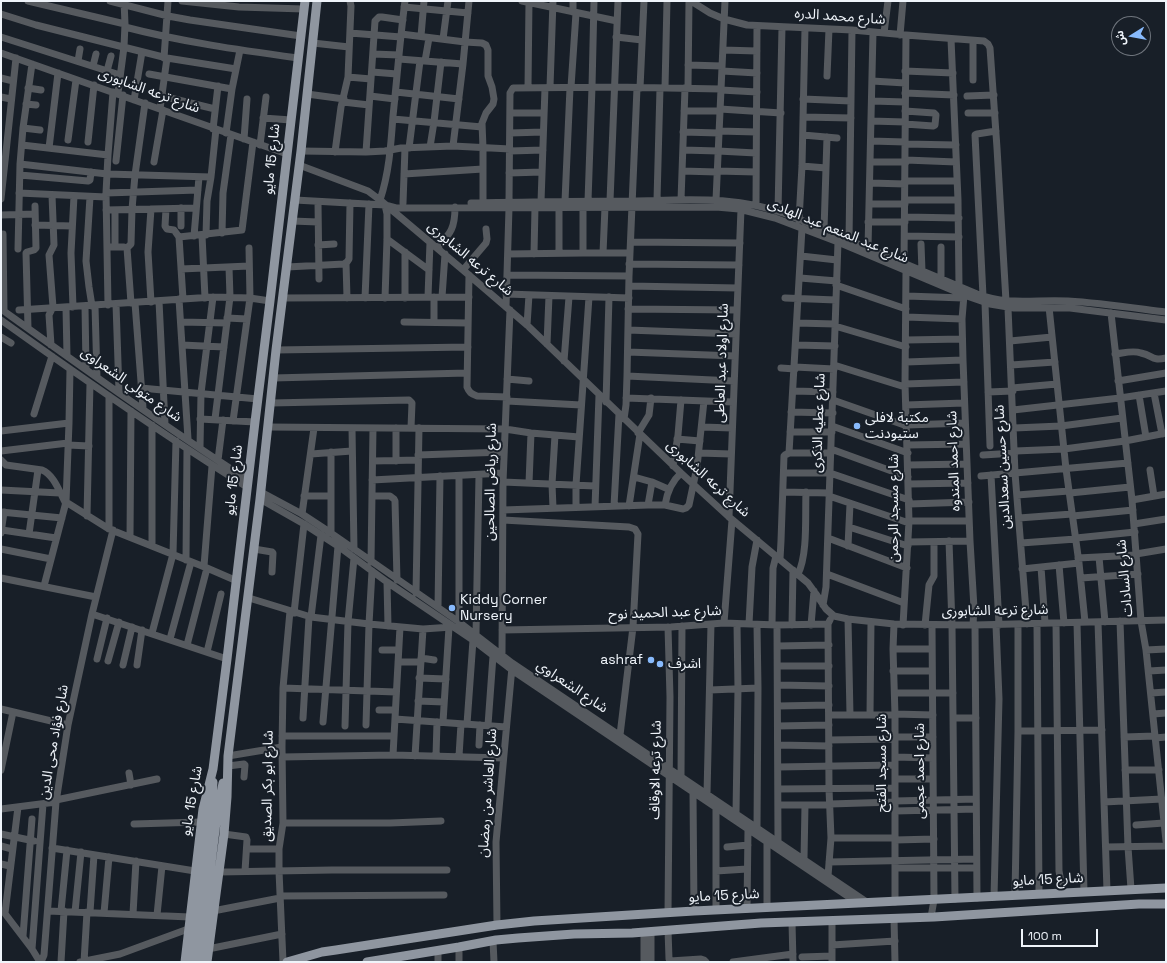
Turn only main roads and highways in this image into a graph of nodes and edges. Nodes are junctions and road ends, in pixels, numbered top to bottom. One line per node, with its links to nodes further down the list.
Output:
1 (317, 1): 4 (main road, شارع 15 مايو)
2 (304, 5): 3 (main road, شارع 15 مايو)
3 (213, 768): 11 (main road, شارع 15 مايو); 12 (main road)
4 (227, 768): 13 (main road); 14 (main road, شارع 15 مايو)
5 (1166, 888): 7 (main road, شارع 15 مايو)
6 (1166, 904): 9 (main road, شارع 15 مايو)
7 (764, 908): 8 (main road, شارع 15 مايو); 9 (main road)
8 (743, 909): 10 (main road); 15 (main road, شارع 15 مايو)
9 (761, 923): 10 (main road, شارع 15 مايو)
10 (739, 925): 16 (main road, شارع 15 مايو)
11 (185, 962)
12 (192, 962)
13 (199, 962)
14 (207, 962)
15 (287, 962)
16 (367, 962)

